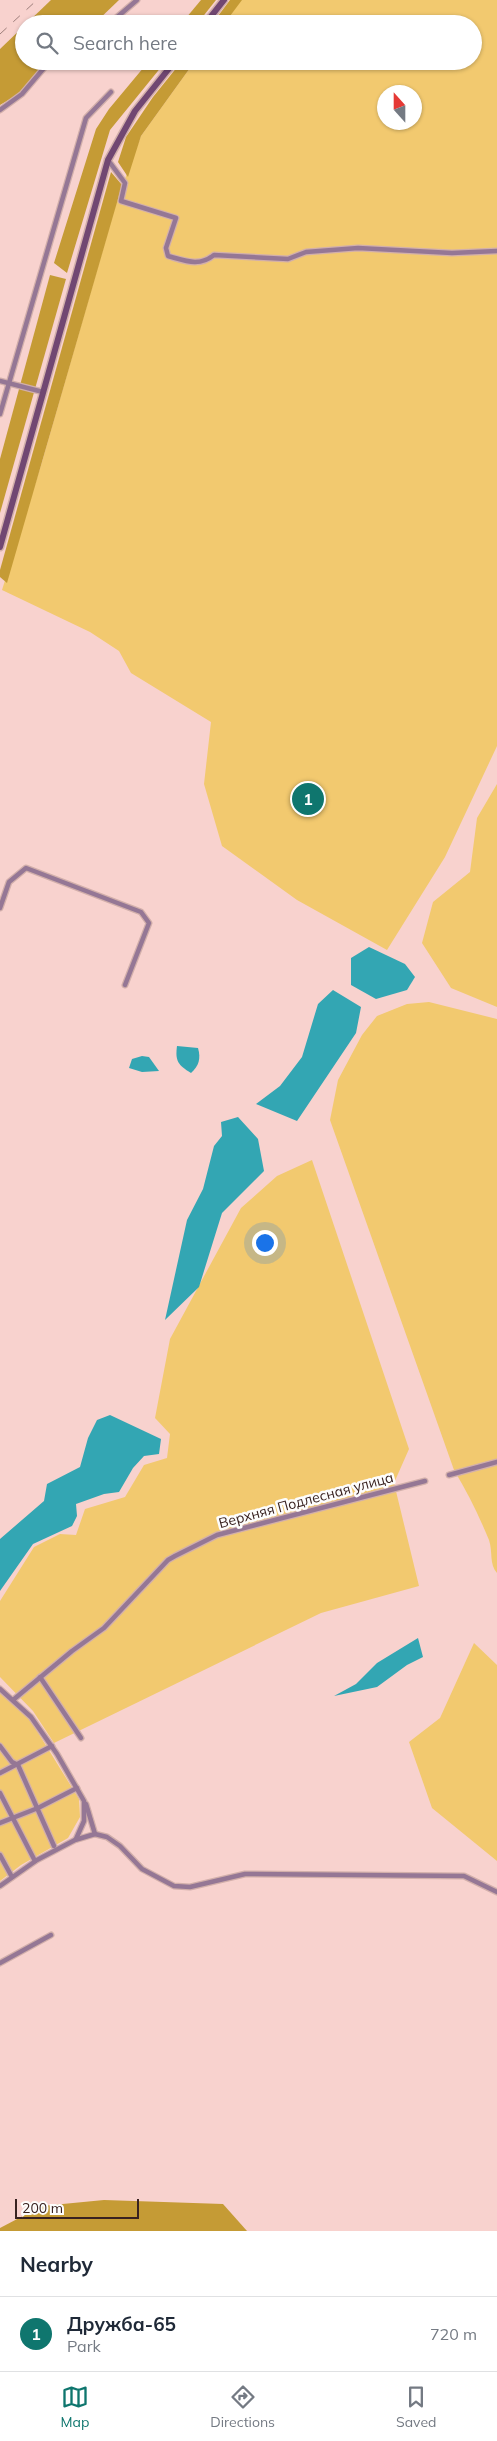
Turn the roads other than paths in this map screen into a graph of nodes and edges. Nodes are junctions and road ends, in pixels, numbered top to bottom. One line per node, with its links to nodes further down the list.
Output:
1 (137, 0): 3 (street)
2 (224, 0): 4 (main road)
3 (120, 15)
4 (212, 15)
5 (42, 70): 8 (street)
6 (168, 70): 9 (main road)
7 (110, 92): 12 (street)
8 (0, 110)
9 (108, 160): 10 (street); 13 (main road)
10 (497, 251)
11 (0, 381): 12 (street)
12 (9, 384): 13 (street); 14 (street)
13 (44, 392): 15 (main road)
14 (0, 414)
15 (1, 543)
16 (0, 908): 17 (street)
17 (125, 985)
18 (497, 1462): 19 (street)
19 (449, 1475)
20 (425, 1481): 21 (street, Верхняя Подлесная улица)
21 (40, 1677): 25 (street, Верхняя Подлесная улица); 26 (street)
22 (0, 1690): 23 (street)
23 (5, 1695): 24 (street); 25 (street)
24 (0, 1699)
25 (13, 1700): 28 (street)
26 (82, 1738)
27 (0, 1746): 29 (street)
28 (52, 1746): 29 (street); 31 (street)
29 (18, 1765): 30 (street); 34 (street)
30 (0, 1773)
31 (77, 1788): 33 (street); 34 (street)
32 (0, 1793): 35 (street)
33 (84, 1801): 37 (street); 38 (street)
34 (38, 1808): 35 (street); 39 (street)
35 (13, 1818): 36 (street); 41 (street)
36 (0, 1824)
37 (95, 1834): 38 (street); 44 (street)
38 (75, 1840): 41 (street)
39 (54, 1846)
40 (0, 1854): 42 (street)
41 (35, 1862): 42 (street)
42 (12, 1877): 43 (street)
43 (0, 1886)
44 (497, 1892)
45 (51, 1935): 46 (street)
46 (0, 1963)

